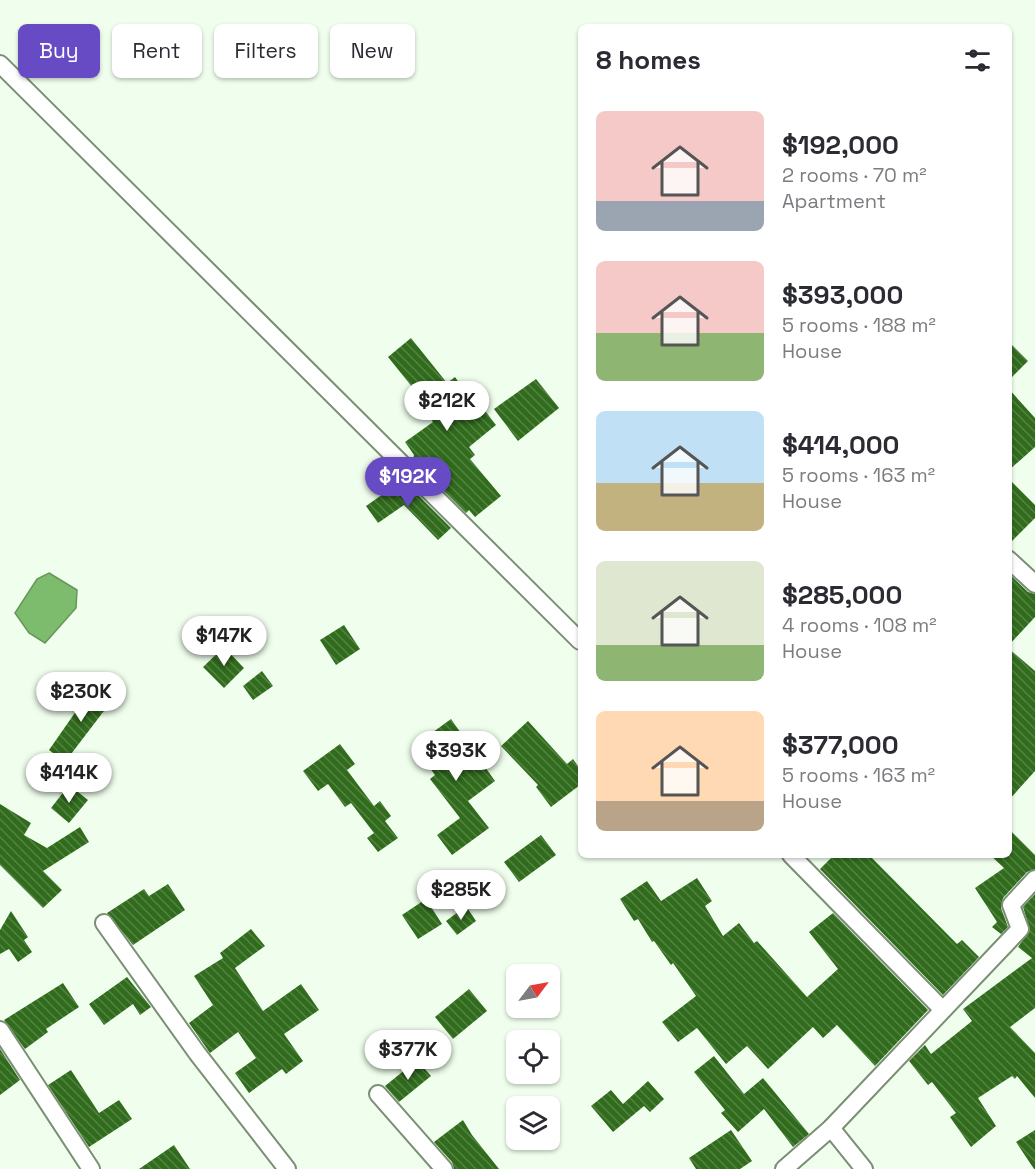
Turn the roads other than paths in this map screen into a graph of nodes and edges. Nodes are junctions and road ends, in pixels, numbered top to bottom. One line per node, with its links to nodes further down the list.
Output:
1 (0, 64): 4 (street)
2 (1012, 563): 3 (street)
3 (1035, 584)
4 (578, 639)
5 (794, 858): 8 (street)
6 (1035, 879): 8 (street)
7 (104, 923): 13 (street)
8 (942, 1009): 11 (street)
9 (0, 1030): 12 (street)
10 (378, 1094): 14 (street)
11 (831, 1128): 15 (street); 16 (street)
12 (91, 1169)
13 (287, 1169)
14 (444, 1169)
15 (784, 1169)
16 (864, 1169)

